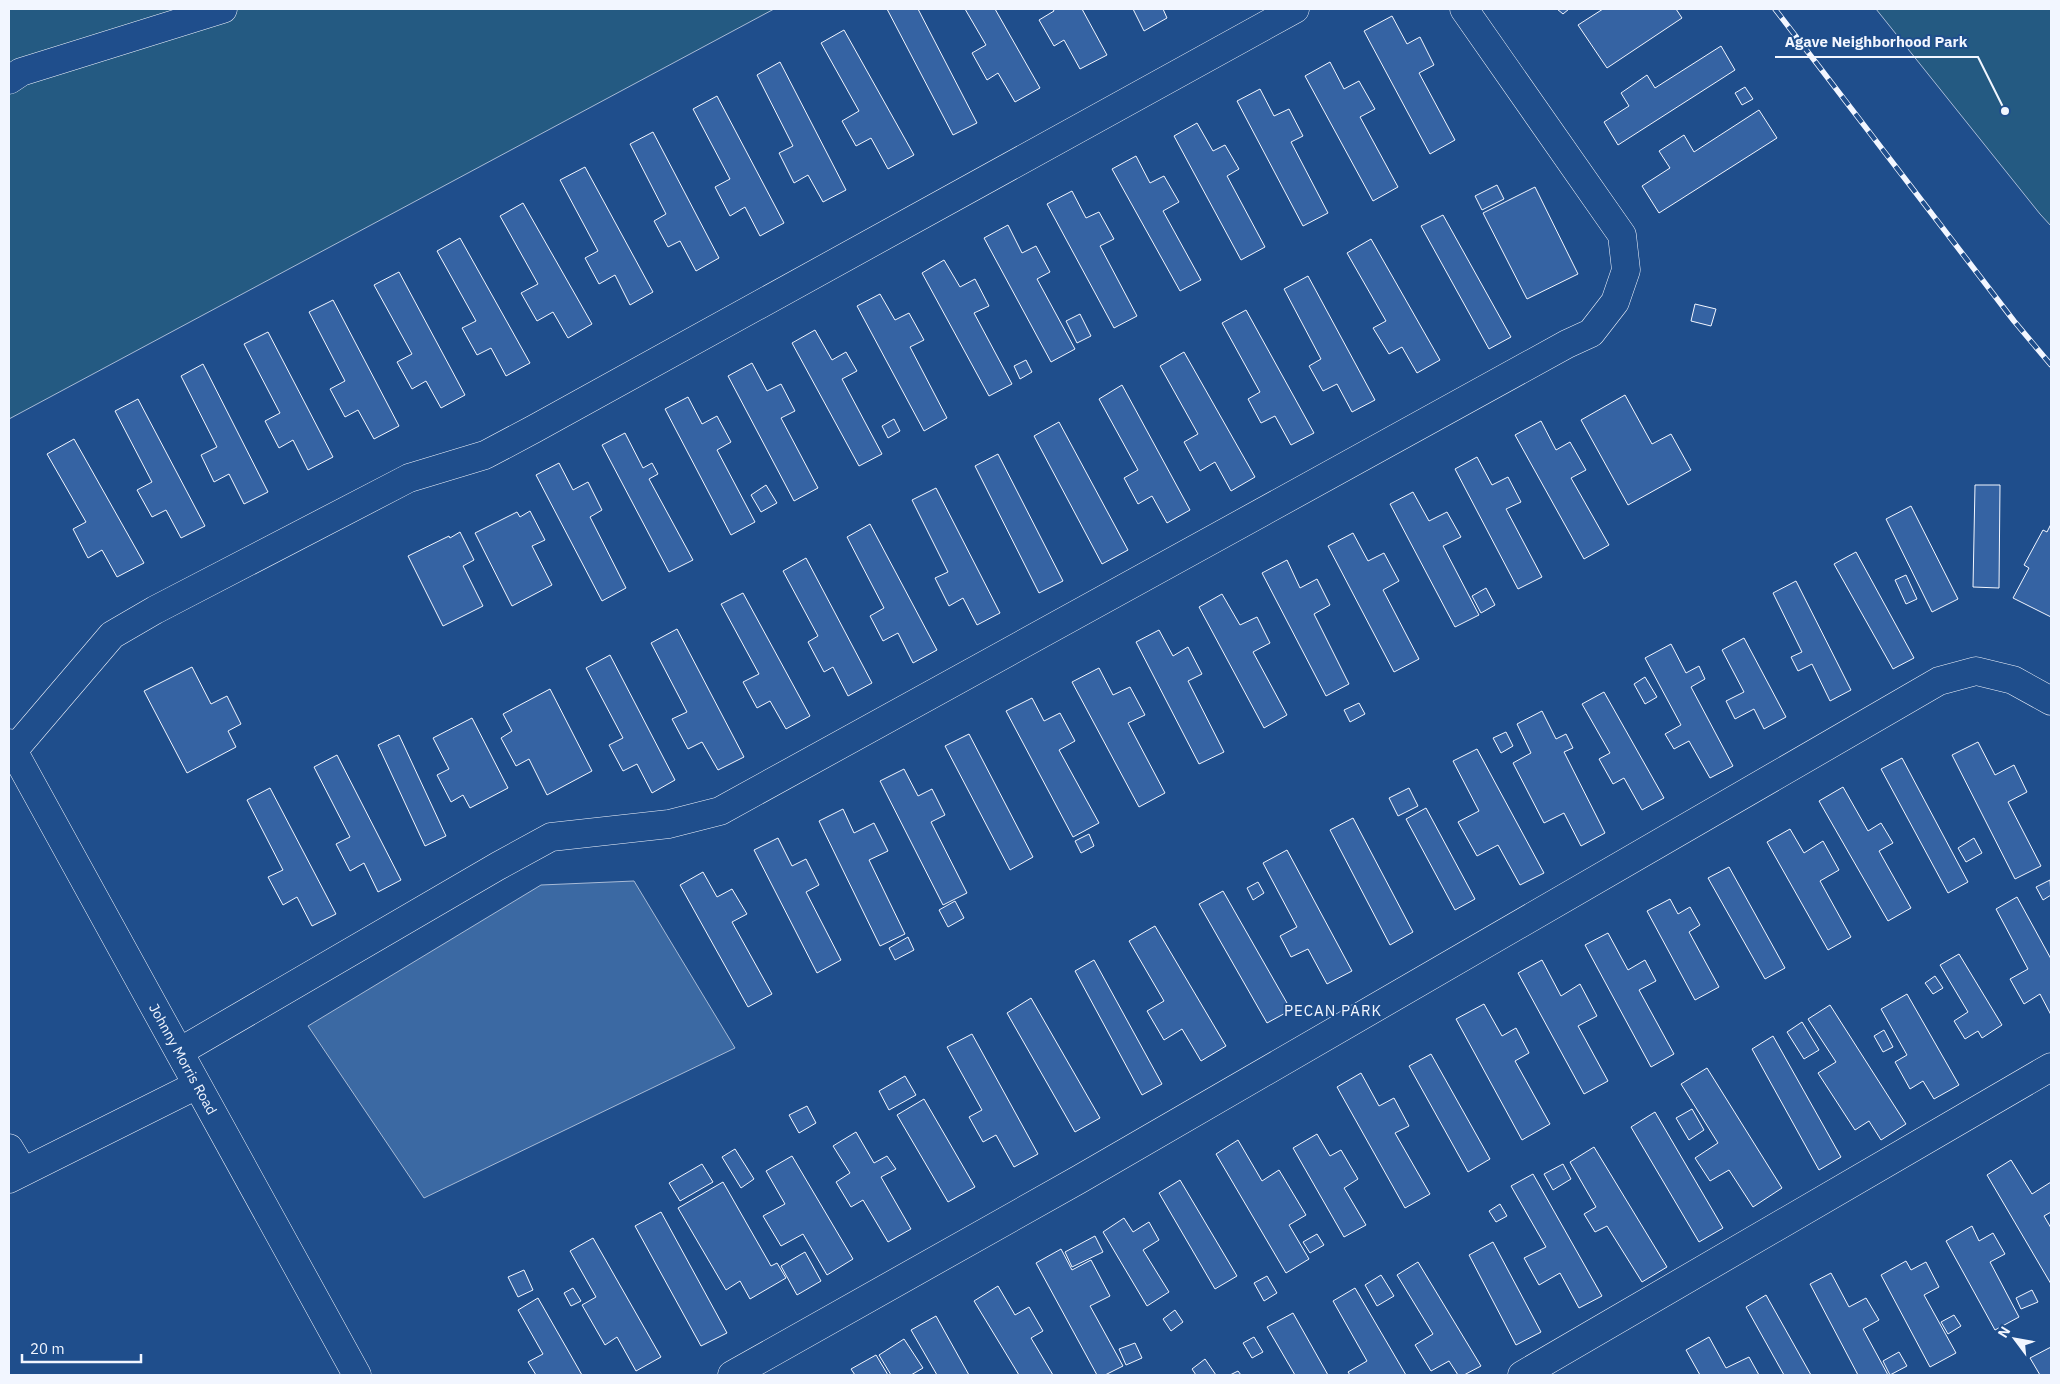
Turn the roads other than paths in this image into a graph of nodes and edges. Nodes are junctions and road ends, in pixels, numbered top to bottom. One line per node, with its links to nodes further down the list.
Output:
1 (223, 9): 4 (street)
2 (1295, 9): 6 (street)
3 (1464, 9): 7 (street)
4 (9, 80)
5 (2051, 701): 13 (street)
6 (11, 747): 7 (street, Johnny Morris Road)
7 (180, 1052): 9 (street, Johnny Morris Road)
8 (2051, 1067): 14 (street)
9 (197, 1085): 11 (street); 12 (street, Johnny Morris Road)
10 (9, 1148): 11 (street)
11 (16, 1175)
12 (357, 1375)
13 (732, 1375)
14 (1522, 1375)

